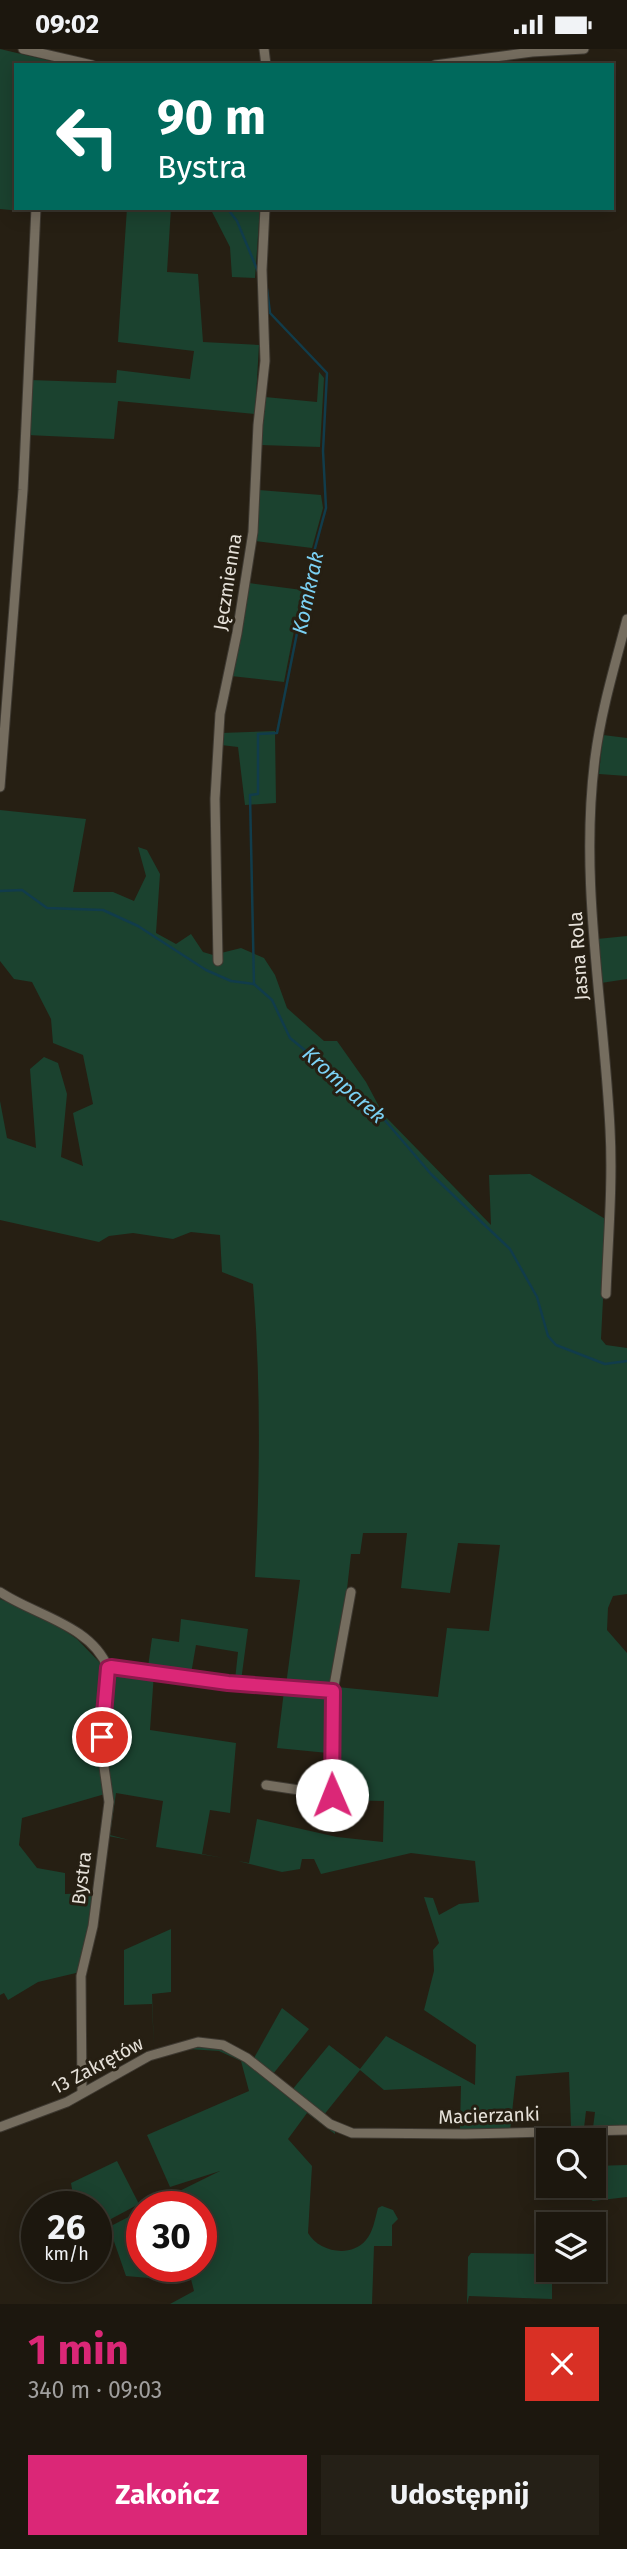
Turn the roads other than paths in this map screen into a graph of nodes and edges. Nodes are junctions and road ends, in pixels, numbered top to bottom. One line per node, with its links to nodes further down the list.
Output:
1 (23, 49): 3 (street)
2 (584, 49): 5 (street)
3 (56, 61): 4 (street)
4 (74, 63)
5 (450, 63)
6 (36, 210): 9 (street)
7 (265, 210): 10 (street, Jęczmienna)
8 (627, 619): 11 (street, Jasna Rola)
9 (0, 787)
10 (218, 961)
11 (606, 1294)
12 (0, 1592): 14 (street)
13 (351, 1592): 15 (street)
14 (108, 1668): 15 (street); 17 (street, Bystra)
15 (333, 1691): 16 (street)
16 (267, 1785)
17 (82, 2093): 18 (street, 13 Zakrętów); 20 (street, 13 Zakrętów)
18 (0, 2127)
19 (627, 2130): 20 (street, Macierzanki)
20 (352, 2133)

